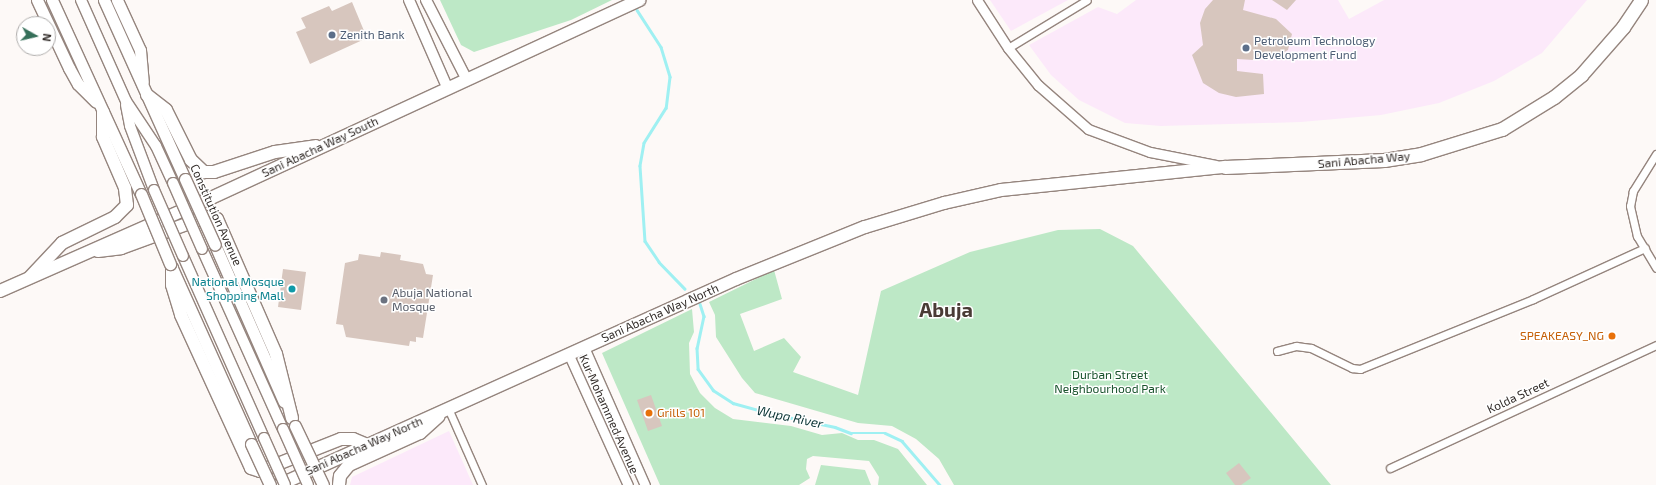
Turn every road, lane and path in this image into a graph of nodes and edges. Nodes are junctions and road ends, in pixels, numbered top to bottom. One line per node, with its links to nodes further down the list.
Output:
1 (37, 0): 17 (main road)
2 (52, 0): 17 (main road)
3 (81, 0): 16 (main road)
4 (104, 0): 15 (main road, Constitution Avenue)
5 (117, 0): 15 (main road)
6 (409, 0): 14 (main road)
7 (426, 0): 13 (main road)
8 (640, 0): 13 (highway, Sani Abacha Way South)
9 (977, 0): 12 (street)
10 (1087, 0): 12 (street)
11 (1641, 0): 20 (highway, Sani Abacha Way)
12 (1008, 48): 20 (street)
13 (466, 78): 14 (highway, Sani Abacha Way South)
14 (447, 87): 18 (highway, Sani Abacha Way South)
15 (145, 90): 18 (highway); 33 (main road, Constitution Avenue, bridge)
16 (126, 101): 38 (main road, bridge); 39 (main road, bridge)
17 (101, 108): 24 (main road, bridge); 26 (highway)
18 (325, 145): 23 (highway, Sani Abacha Way South)
19 (1656, 154): 22 (street)
20 (1225, 167): 21 (highway, Sani Abacha Way)
21 (1055, 183): 28 (highway, Sani Abacha Way North)
22 (1645, 248): 25 (street); 30 (street)
23 (93, 250): 26 (highway, Sani Abacha Way South); 33 (highway)
24 (171, 266): 34 (highway); 36 (main road, bridge)
25 (1656, 268)
26 (28, 279): 27 (highway, Sani Abacha Way South)
27 (0, 292)
28 (584, 346): 31 (highway, Sani Abacha Way North); 44 (street, Kur Mohammed Avenue)
29 (1656, 346): 35 (street, Kolda Street)
30 (1277, 351)
31 (568, 353): 32 (highway, Sani Abacha Way North); 43 (street, Kur Mohammed Avenue)
32 (448, 408): 34 (highway, Sani Abacha Way North); 41 (highway); 42 (street)
33 (293, 422): 40 (main road, Constitution Avenue, bridge)
34 (368, 445): 37 (highway, Sani Abacha Way North)
35 (1390, 468)
36 (270, 485)
37 (279, 485)
38 (285, 485)
39 (308, 485)
40 (323, 485)
41 (339, 485)
42 (482, 485)
43 (628, 485)
44 (645, 485)

